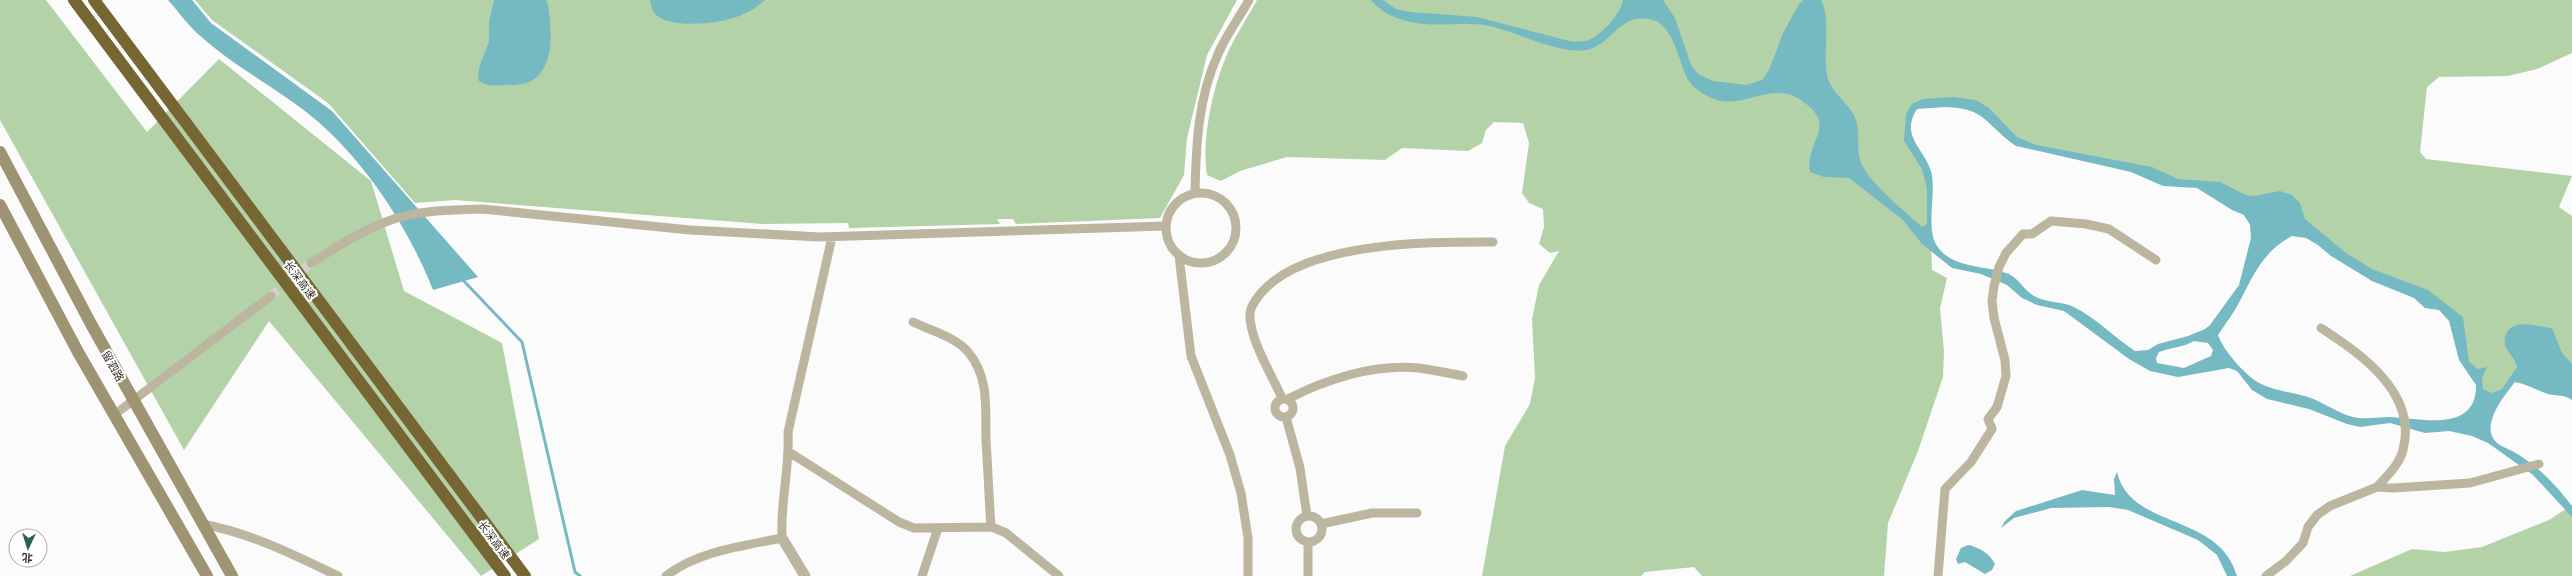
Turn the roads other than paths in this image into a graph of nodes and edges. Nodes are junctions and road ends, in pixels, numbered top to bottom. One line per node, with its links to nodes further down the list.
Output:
1 (74, 0): 35 (highway, 长深高速)
2 (94, 0): 36 (highway, 长深高速)
3 (1249, 0): 5 (street)
4 (0, 152): 18 (main road, 留泗路)
5 (1195, 192): 7 (street); 10 (street)
6 (0, 204): 19 (main road, 留泗路)
7 (1165, 226): 8 (street); 10 (street)
8 (832, 237): 12 (street); 21 (street)
9 (1493, 242): 17 (street)
10 (1179, 256): 41 (street)
11 (2156, 260): 43 (street)
12 (311, 263)
13 (271, 296): 18 (street)
14 (913, 322): 28 (street)
15 (2321, 328): 23 (street)
16 (1463, 376): 17 (street)
17 (1285, 399): 20 (street); 20 (street)
18 (133, 401): 19 (street); 26 (main road, 留泗路)
19 (114, 415): 32 (main road, 留泗路)
20 (1286, 417): 25 (street)
21 (789, 452): 29 (street); 30 (street)
22 (2539, 464): 23 (street)
23 (2377, 487): 44 (street)
24 (1417, 513): 27 (street)
25 (1307, 516): 27 (street); 31 (street)
26 (202, 524): 33 (main road, 留泗路); 34 (street)
27 (1321, 524): 31 (street)
28 (991, 527): 29 (street); 40 (street)
29 (938, 528): 39 (street)
30 (782, 538): 37 (street); 38 (street)
31 (1308, 543): 42 (street)
32 (207, 576)
33 (232, 576)
34 (338, 576)
35 (505, 576)
36 (525, 576)
37 (666, 576)
38 (805, 576)
39 (922, 576)
40 (1059, 576)
41 (1248, 576)
42 (1308, 576)
43 (1938, 576)
44 (2266, 576)

